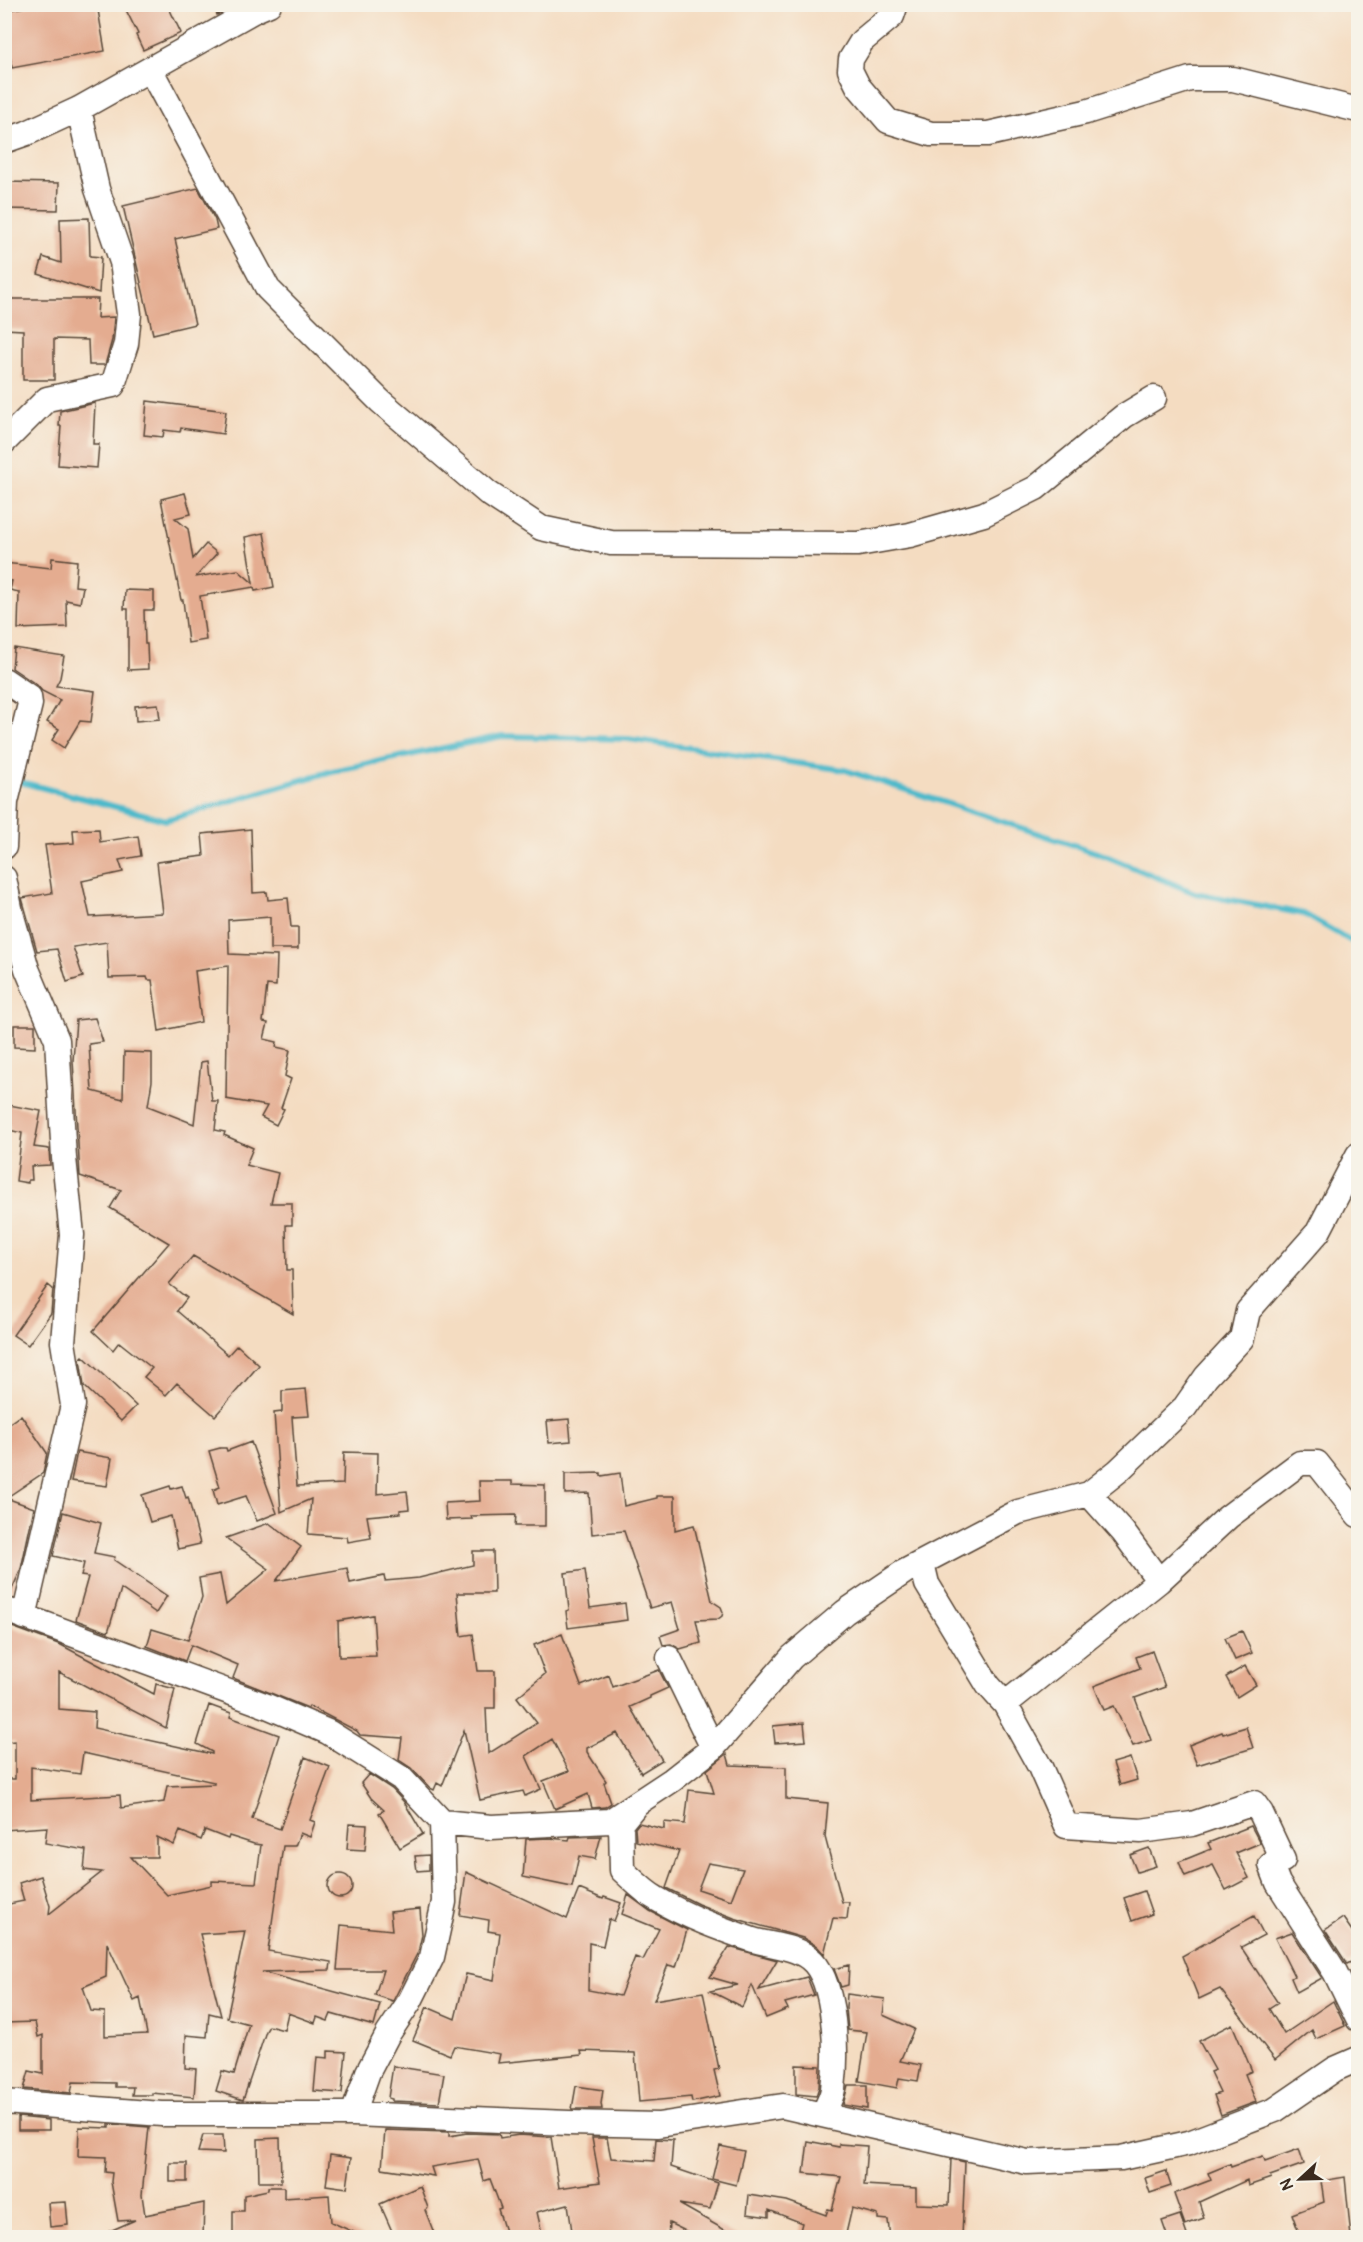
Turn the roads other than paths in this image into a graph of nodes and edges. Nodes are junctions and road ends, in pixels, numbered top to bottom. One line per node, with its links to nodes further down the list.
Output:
1 (896, 4): 5 (street)
2 (259, 6): 3 (street)
3 (150, 69): 4 (street); 7 (street)
4 (78, 109): 6 (street); 8 (street)
5 (1359, 110)
6 (4, 141)
7 (1154, 398)
8 (4, 442)
9 (4, 680): 10 (street)
10 (4, 848)
11 (4, 878): 17 (street)
12 (1359, 1155): 13 (street)
13 (1089, 1494): 15 (street); 16 (street)
14 (1359, 1515): 16 (street)
15 (922, 1563): 19 (street); 20 (street)
16 (1160, 1581): 19 (street)
17 (14, 1613): 22 (street)
18 (669, 1658): 20 (street)
19 (1005, 1704): 23 (street)
20 (713, 1748): 21 (street)
21 (634, 1807): 22 (street); 27 (street)
22 (442, 1822): 26 (street)
23 (1359, 2019)
24 (1359, 2059): 27 (street)
25 (4, 2102): 26 (street)
26 (353, 2114): 27 (street)
27 (823, 2114)

